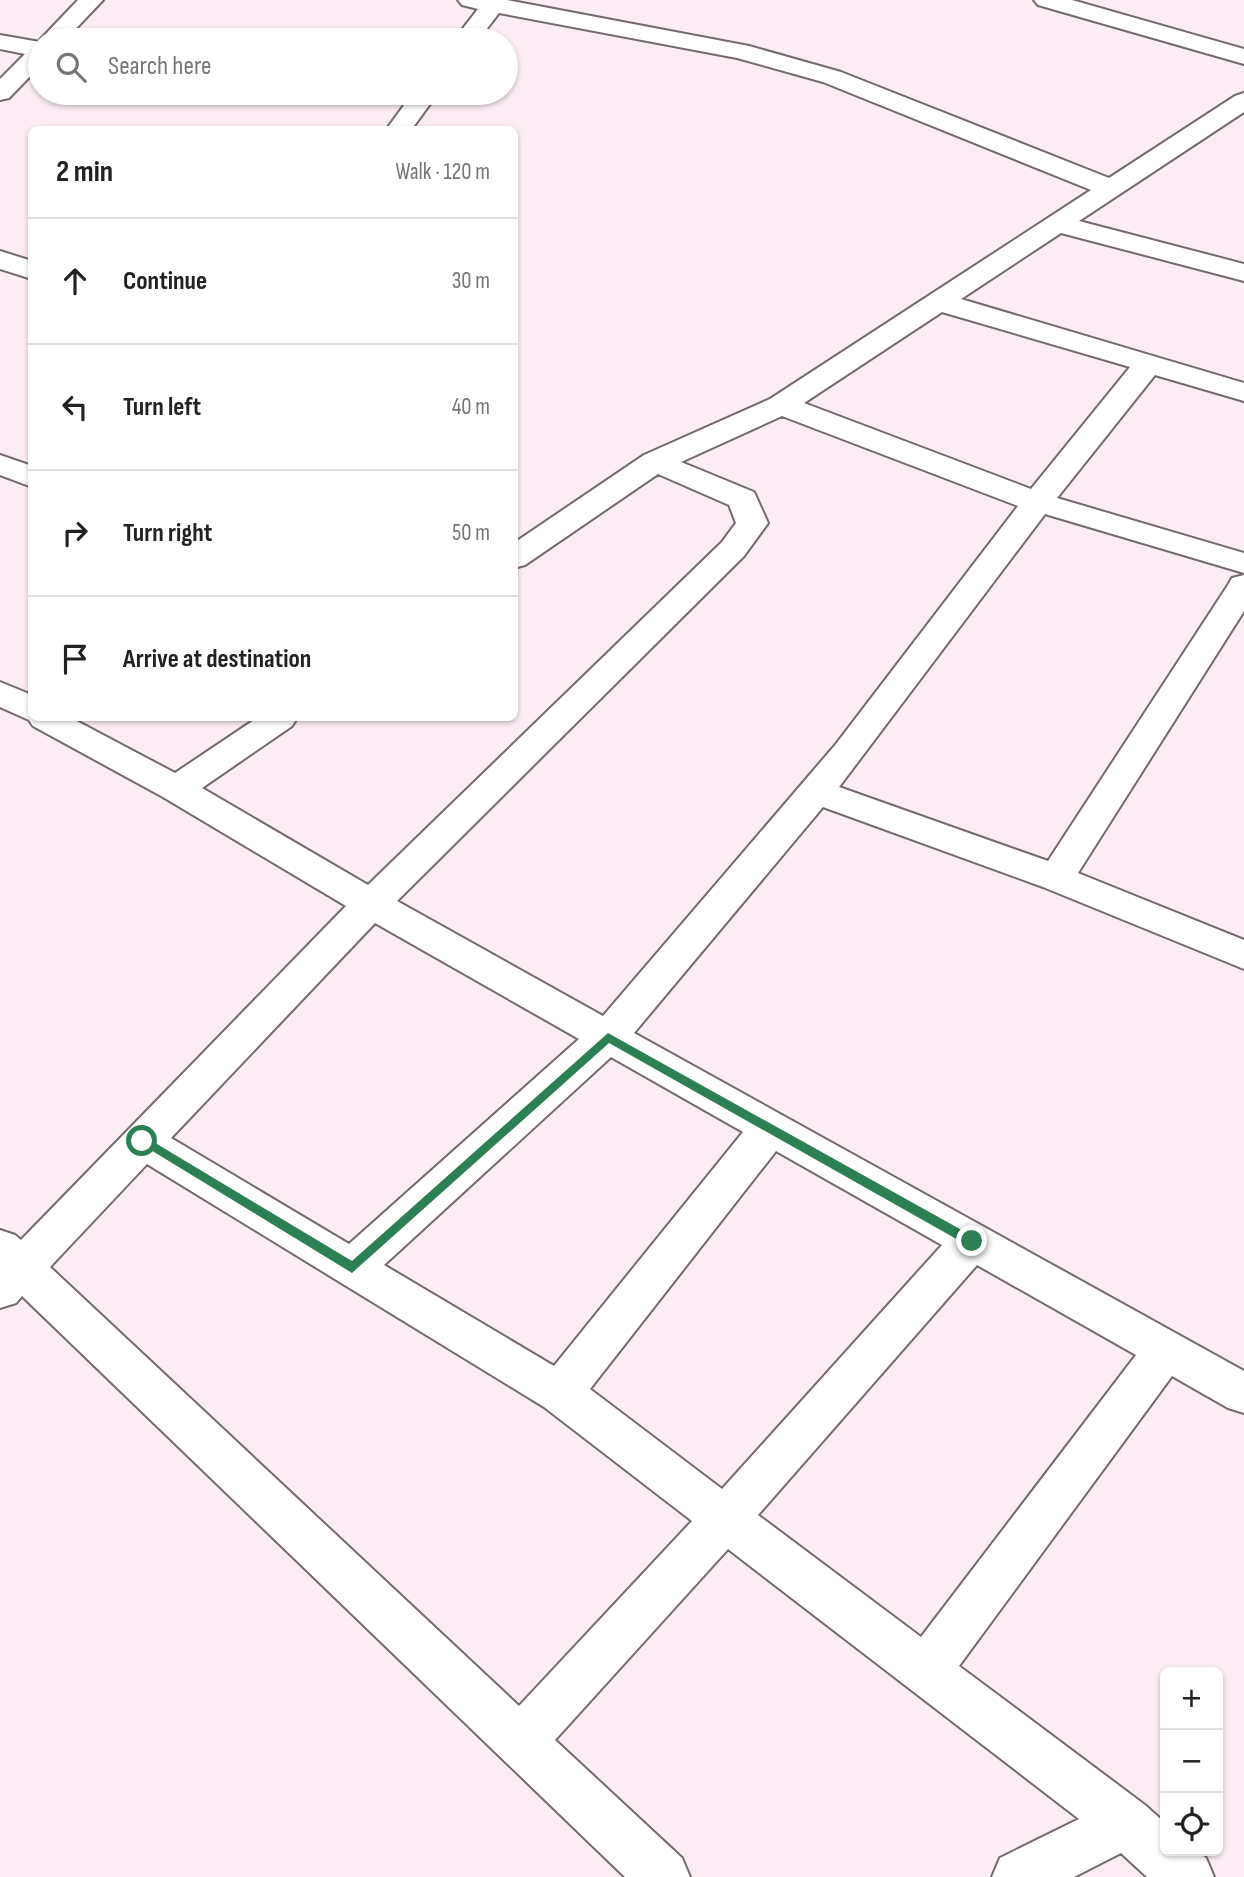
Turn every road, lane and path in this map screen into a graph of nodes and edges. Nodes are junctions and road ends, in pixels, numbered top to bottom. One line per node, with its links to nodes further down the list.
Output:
1 (92, 0): 5 (street)
2 (470, 0): 4 (street)
3 (1046, 0): 9 (street)
4 (495, 3): 6 (street); 15 (street)
5 (64, 28)
6 (475, 28)
7 (0, 42): 8 (street)
8 (28, 48)
9 (1244, 57)
10 (28, 64): 11 (street)
11 (0, 93)
12 (1244, 101): 15 (street)
13 (417, 105): 14 (street)
14 (401, 126)
15 (1113, 189): 16 (street)
16 (1059, 224): 19 (street); 20 (street)
17 (0, 259): 18 (street)
18 (28, 270)
19 (1244, 273)
20 (940, 302): 21 (street); 23 (street)
21 (1149, 363): 22 (street); 27 (street)
22 (1244, 392)
23 (782, 405): 24 (street); 27 (street)
24 (656, 462): 28 (street); 38 (street)
25 (0, 464): 26 (street)
26 (28, 476)
27 (1037, 502): 29 (street); 36 (street)
28 (518, 555)
29 (1244, 563)
30 (1244, 585): 37 (street)
31 (0, 693): 32 (street)
32 (28, 708)
33 (51, 721): 35 (street)
34 (276, 721): 35 (street)
35 (176, 789): 38 (street)
36 (815, 791): 37 (street); 40 (street)
37 (1056, 878): 39 (street)
38 (370, 904): 40 (street); 42 (street)
39 (1244, 955)
40 (608, 1037): 41 (street); 45 (street)
41 (770, 1128): 43 (street); 47 (street)
42 (142, 1141): 44 (street); 45 (street)
43 (972, 1241): 46 (street); 49 (street)
44 (7, 1268): 51 (street)
45 (352, 1268): 47 (street)
46 (1166, 1350): 48 (street); 50 (street)
47 (559, 1392): 49 (street)
48 (1244, 1394)
49 (725, 1519): 50 (street); 51 (street)
50 (925, 1671): 52 (street)
51 (521, 1741): 53 (street)
52 (1126, 1823): 54 (street); 55 (street)
53 (663, 1877)
54 (1018, 1877)
55 (1187, 1877)

